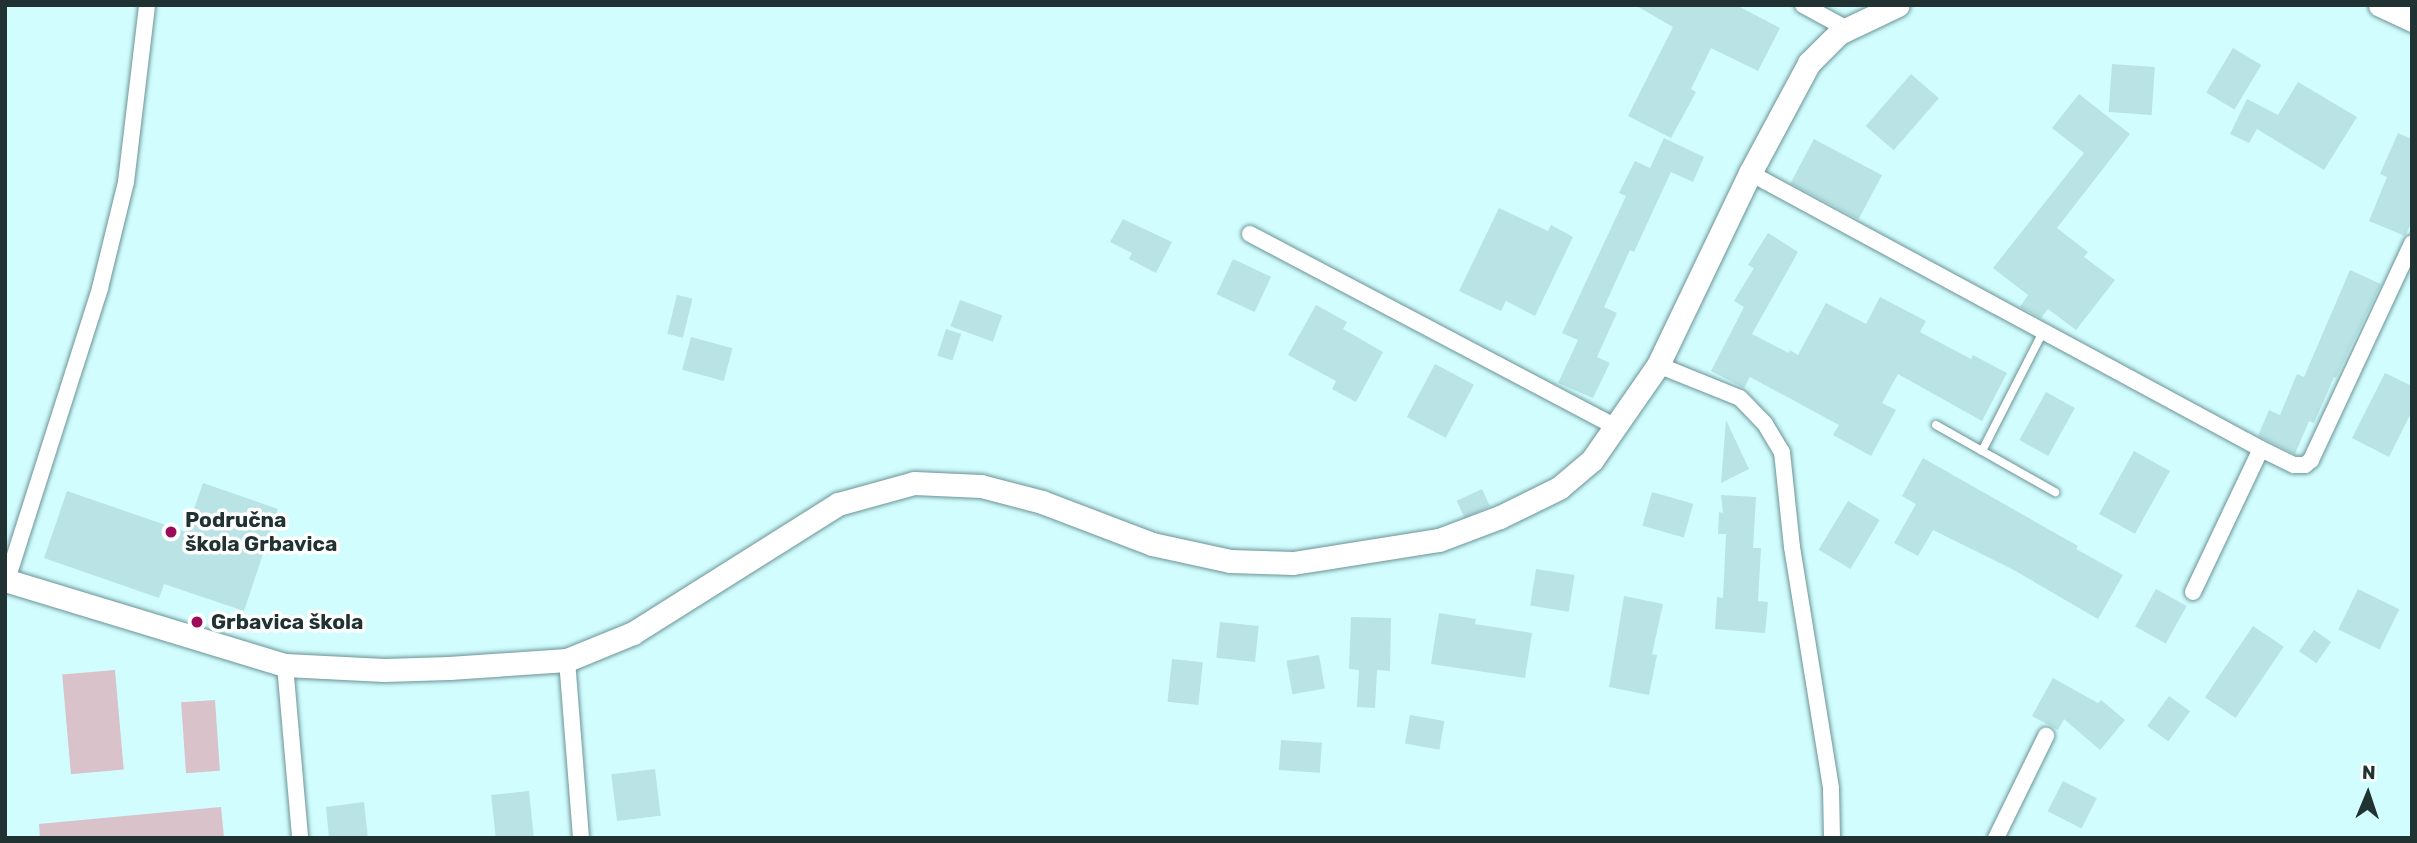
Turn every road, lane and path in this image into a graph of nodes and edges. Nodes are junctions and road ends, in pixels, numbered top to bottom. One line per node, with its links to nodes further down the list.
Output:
1 (147, 5): 17 (street)
2 (1803, 5): 6 (street)
3 (1898, 5): 6 (street)
4 (2380, 5): 5 (street)
5 (2412, 20)
6 (1849, 30): 7 (street)
7 (1750, 173): 10 (street); 11 (street)
8 (1250, 234): 13 (street)
9 (2412, 243): 14 (street)
10 (2043, 332): 14 (street); 15 (lane)
11 (1658, 365): 13 (street); 24 (street)
12 (1936, 425): 15 (lane)
13 (1616, 428): 19 (street)
14 (2261, 449): 18 (street)
15 (1982, 451): 16 (lane)
16 (2054, 492)
17 (6, 580): 20 (street)
18 (2193, 592)
19 (567, 660): 20 (street); 23 (street)
20 (285, 665): 22 (street)
21 (2046, 736): 25 (street)
22 (300, 838)
23 (581, 838)
24 (1832, 838)
25 (1996, 838)

